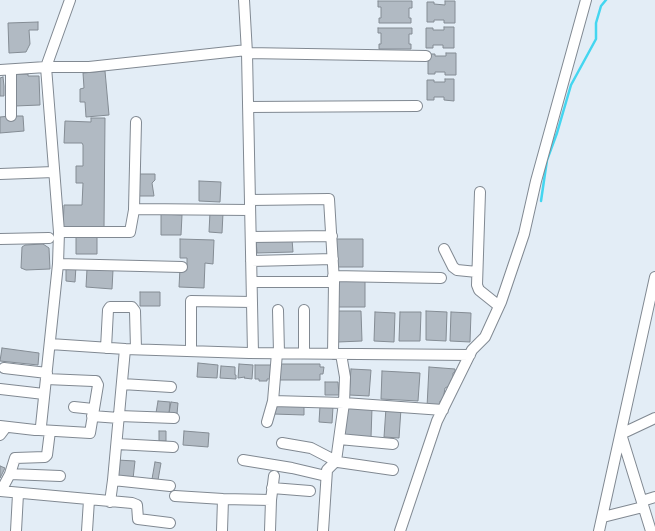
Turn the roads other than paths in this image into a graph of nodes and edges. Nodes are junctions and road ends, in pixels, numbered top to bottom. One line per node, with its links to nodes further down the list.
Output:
1 (70, 0): 6 (street)
2 (244, 0): 4 (street)
3 (586, 0): 35 (street)
4 (247, 51): 5 (street); 6 (street); 10 (street)
5 (426, 56)
6 (46, 67): 8 (street); 13 (street)
7 (0, 70): 8 (street)
8 (11, 70): 11 (street)
9 (417, 106): 10 (street)
10 (248, 107): 16 (street)
11 (11, 116)
12 (136, 122): 17 (street)
13 (54, 172): 14 (street); 19 (street)
14 (0, 174)
15 (480, 192): 29 (street)
16 (250, 200): 18 (street); 20 (street)
17 (134, 209): 18 (street); 19 (street)
18 (250, 210): 21 (street)
19 (59, 232): 27 (street)
20 (332, 236): 21 (street); 25 (street)
21 (251, 237): 26 (street)
22 (50, 238): 23 (street)
23 (0, 239)
24 (444, 249): 29 (street)
25 (333, 259): 26 (street); 32 (street)
26 (251, 261): 33 (street)
27 (58, 264): 28 (street); 38 (street)
28 (182, 267)
29 (477, 272): 35 (street)
30 (655, 277): 66 (street)
31 (441, 278): 32 (street)
32 (334, 279): 33 (street); 46 (street)
33 (252, 282): 34 (street)
34 (252, 302): 42 (street); 43 (street)
35 (499, 306): 47 (street)
36 (278, 310): 44 (street)
37 (304, 310): 45 (street)
38 (50, 344): 39 (street); 49 (street)
39 (106, 348): 40 (street); 41 (street)
40 (125, 349): 41 (street); 50 (street)
41 (136, 349): 42 (street)
42 (191, 351): 43 (street)
43 (253, 353): 44 (street)
44 (278, 353): 45 (street); 54 (street)
45 (304, 353): 46 (street)
46 (337, 354): 47 (street); 55 (street)
47 (470, 355): 57 (street)
48 (4, 368): 49 (street)
49 (46, 376): 53 (street); 58 (street)
50 (122, 384): 51 (street); 59 (street)
51 (171, 387)
52 (0, 389): 53 (street)
53 (44, 394): 64 (street)
54 (273, 401): 55 (street); 62 (street)
55 (344, 402): 57 (street); 68 (street)
56 (74, 407): 58 (street)
57 (443, 410): 100 (street)
58 (93, 412): 59 (street); 65 (street)
59 (119, 416): 60 (street); 70 (street)
60 (174, 418)
61 (655, 418): 66 (street)
62 (267, 422)
63 (3, 426): 64 (street); 67 (street)
64 (39, 430): 65 (street)
65 (50, 431): 76 (street)
66 (621, 434): 92 (street); 93 (street)
67 (0, 436)
68 (339, 439): 71 (street); 74 (street)
69 (282, 443): 74 (street)
70 (117, 444): 72 (street); 80 (street)
71 (393, 444)
72 (173, 447)
73 (243, 460): 79 (street)
74 (336, 461): 75 (street); 79 (street)
75 (393, 470)
76 (10, 474): 77 (street); 83 (street)
77 (60, 476)
78 (274, 476): 82 (street)
79 (326, 476): 99 (street)
80 (113, 480): 81 (street); 91 (street)
81 (170, 486)
82 (272, 488): 84 (street); 90 (street)
83 (0, 491): 85 (street)
84 (310, 491)
85 (18, 494): 89 (street); 95 (street)
86 (176, 496): 88 (street)
87 (655, 497): 92 (street)
88 (223, 499): 90 (street); 97 (street)
89 (89, 500): 91 (street); 96 (street)
90 (271, 500): 98 (street)
91 (110, 502): 94 (street)
92 (643, 504): 93 (street); 102 (street)
93 (603, 517): 101 (street)
94 (170, 523)
95 (16, 531)
96 (87, 531)
97 (222, 531)
98 (270, 531)
99 (323, 531)
100 (400, 531)
101 (600, 531)
102 (650, 531)

